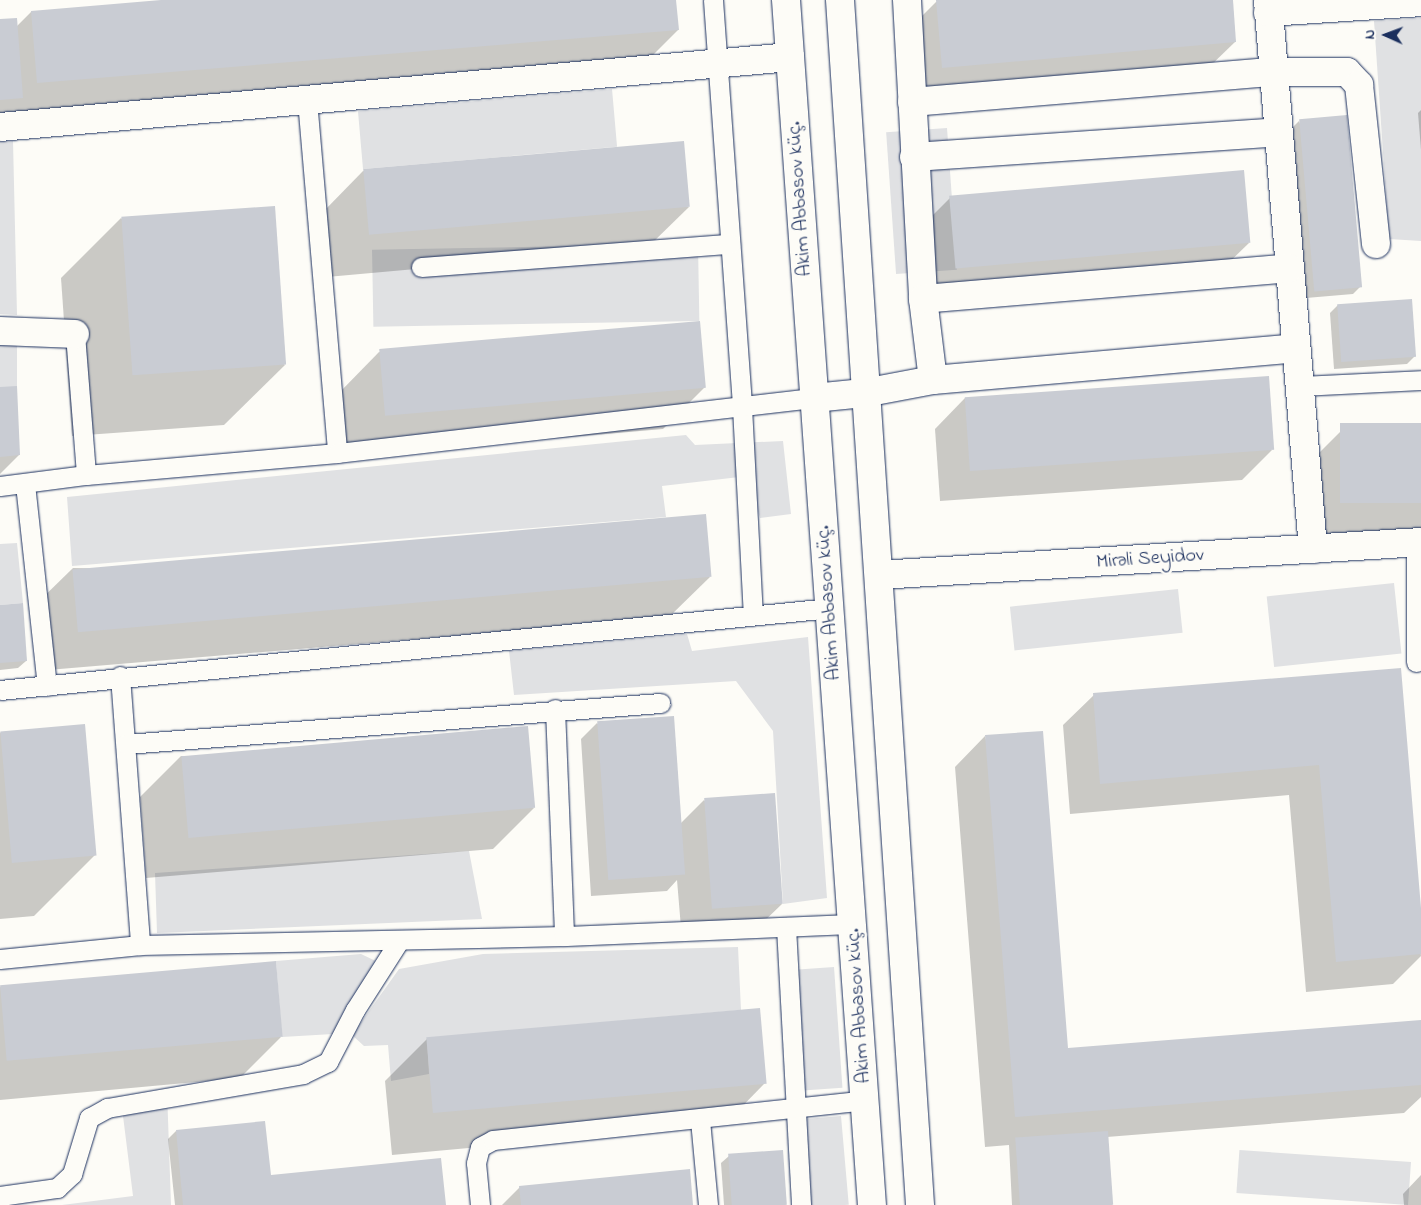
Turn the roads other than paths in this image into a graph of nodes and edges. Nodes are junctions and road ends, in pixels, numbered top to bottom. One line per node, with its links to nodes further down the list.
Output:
1 (713, 0): 8 (lane)
2 (786, 0): 7 (street, Akim Abbasov küç.)
3 (840, 0): 26 (street)
4 (907, 0): 11 (street)
5 (1421, 2): 6 (street)
6 (1268, 6): 9 (street)
7 (790, 57): 8 (street); 27 (street, Akim Abbasov küç.)
8 (716, 63): 10 (street); 15 (lane)
9 (1273, 72): 11 (street); 13 (street); 16 (street)
10 (307, 100): 12 (street); 29 (lane)
11 (912, 102): 14 (street)
12 (0, 127)
13 (1278, 132): 14 (street); 18 (street)
14 (914, 157): 19 (street)
15 (730, 244): 17 (lane); 28 (lane)
16 (1376, 244)
17 (421, 267)
18 (1290, 268): 19 (street); 22 (street)
19 (923, 299): 23 (street)
20 (0, 331): 21 (street)
21 (75, 334): 30 (lane)
22 (1296, 348): 23 (street); 25 (street)
23 (933, 380): 26 (street)
24 (1421, 380): 25 (lane)
25 (1300, 386): 34 (street)
26 (864, 393): 27 (street); 35 (street)
27 (814, 398): 28 (lane); 36 (street, Akim Abbasov küç.)
28 (742, 406): 29 (lane); 37 (lane)
29 (337, 453): 30 (lane)
30 (86, 475): 31 (lane)
31 (26, 484): 32 (lane); 40 (lane)
32 (0, 486)
33 (1418, 542): 34 (street, Mirəli Seyidov); 38 (lane)
34 (1313, 549): 35 (street, Mirəli Seyidov)
35 (879, 575): 59 (street)
36 (830, 608): 37 (lane); 45 (street, Akim Abbasov küç.)
37 (753, 616): 39 (lane)
38 (1416, 662)
39 (120, 676): 40 (lane); 44 (lane)
40 (47, 686): 41 (lane)
41 (0, 690)
42 (660, 703): 43 (lane)
43 (555, 709): 44 (lane); 47 (lane)
44 (126, 744): 49 (lane)
45 (853, 924): 46 (lane); 51 (street, Akim Abbasov küç.)
46 (786, 927): 47 (lane); 52 (lane)
47 (564, 936): 48 (lane)
48 (399, 941): 49 (lane); 54 (lane)
49 (140, 946): 50 (lane)
50 (0, 960)
51 (866, 1100): 52 (lane); 58 (street, Akim Abbasov küç.)
52 (794, 1108): 53 (lane); 57 (lane)
53 (700, 1120): 55 (lane); 56 (lane)
54 (0, 1196)
55 (480, 1205)
56 (708, 1205)
57 (801, 1205)
58 (872, 1205)
59 (920, 1205)

